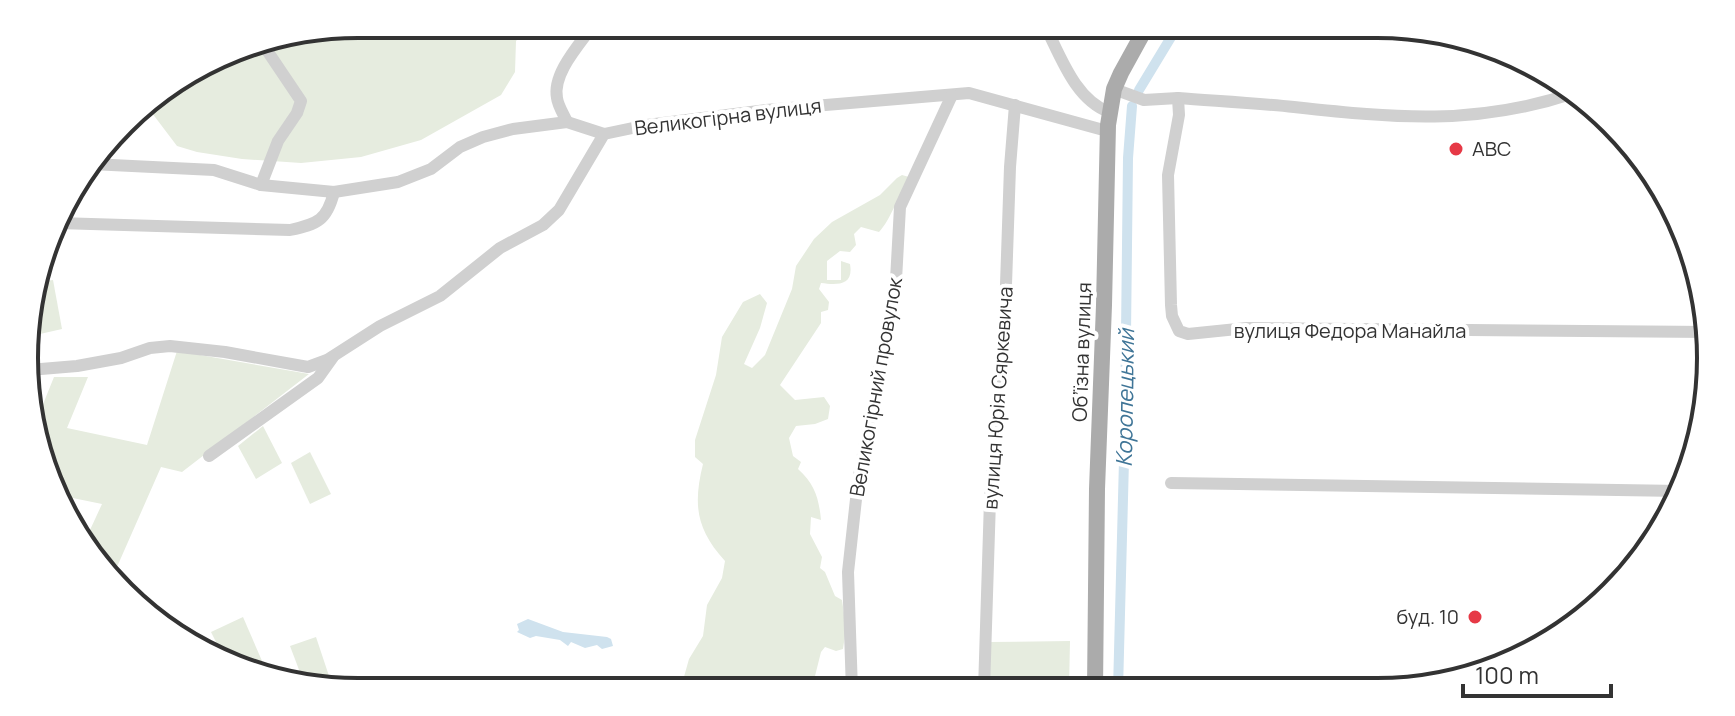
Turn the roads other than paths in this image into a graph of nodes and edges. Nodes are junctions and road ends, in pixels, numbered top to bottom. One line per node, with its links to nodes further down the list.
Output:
1 (584, 38): 11 (street)
2 (1052, 38): 10 (street)
3 (1141, 38): 5 (main road, Обʼїзна вулиця)
4 (268, 51): 15 (street)
5 (1114, 89): 8 (street); 10 (main road, Обʼїзна вулиця)
6 (952, 95): 9 (street, Великогірна вулиця); 13 (street, Великогірна вулиця); 24 (street, Великогірний провулок)
7 (1562, 97): 8 (street)
8 (1178, 98): 18 (street, вулиця Федора Манайла)
9 (1015, 105): 12 (street, Великогірна вулиця); 25 (street, вулиця Юрія Сяркевича)
10 (1109, 112): 12 (main road, Обʼїзна вулиця)
11 (567, 122): 13 (street); 16 (street)
12 (1107, 131): 26 (main road, Обʼїзна вулиця)
13 (604, 134): 19 (street)
14 (103, 165): 15 (street)
15 (261, 185): 16 (street)
16 (334, 192): 17 (street)
17 (68, 223)
18 (1696, 332)
19 (335, 354): 20 (street); 21 (street)
20 (39, 369)
21 (209, 456)
22 (1171, 483): 23 (street)
23 (1668, 491)
24 (852, 678)
25 (984, 678)
26 (1095, 678)

